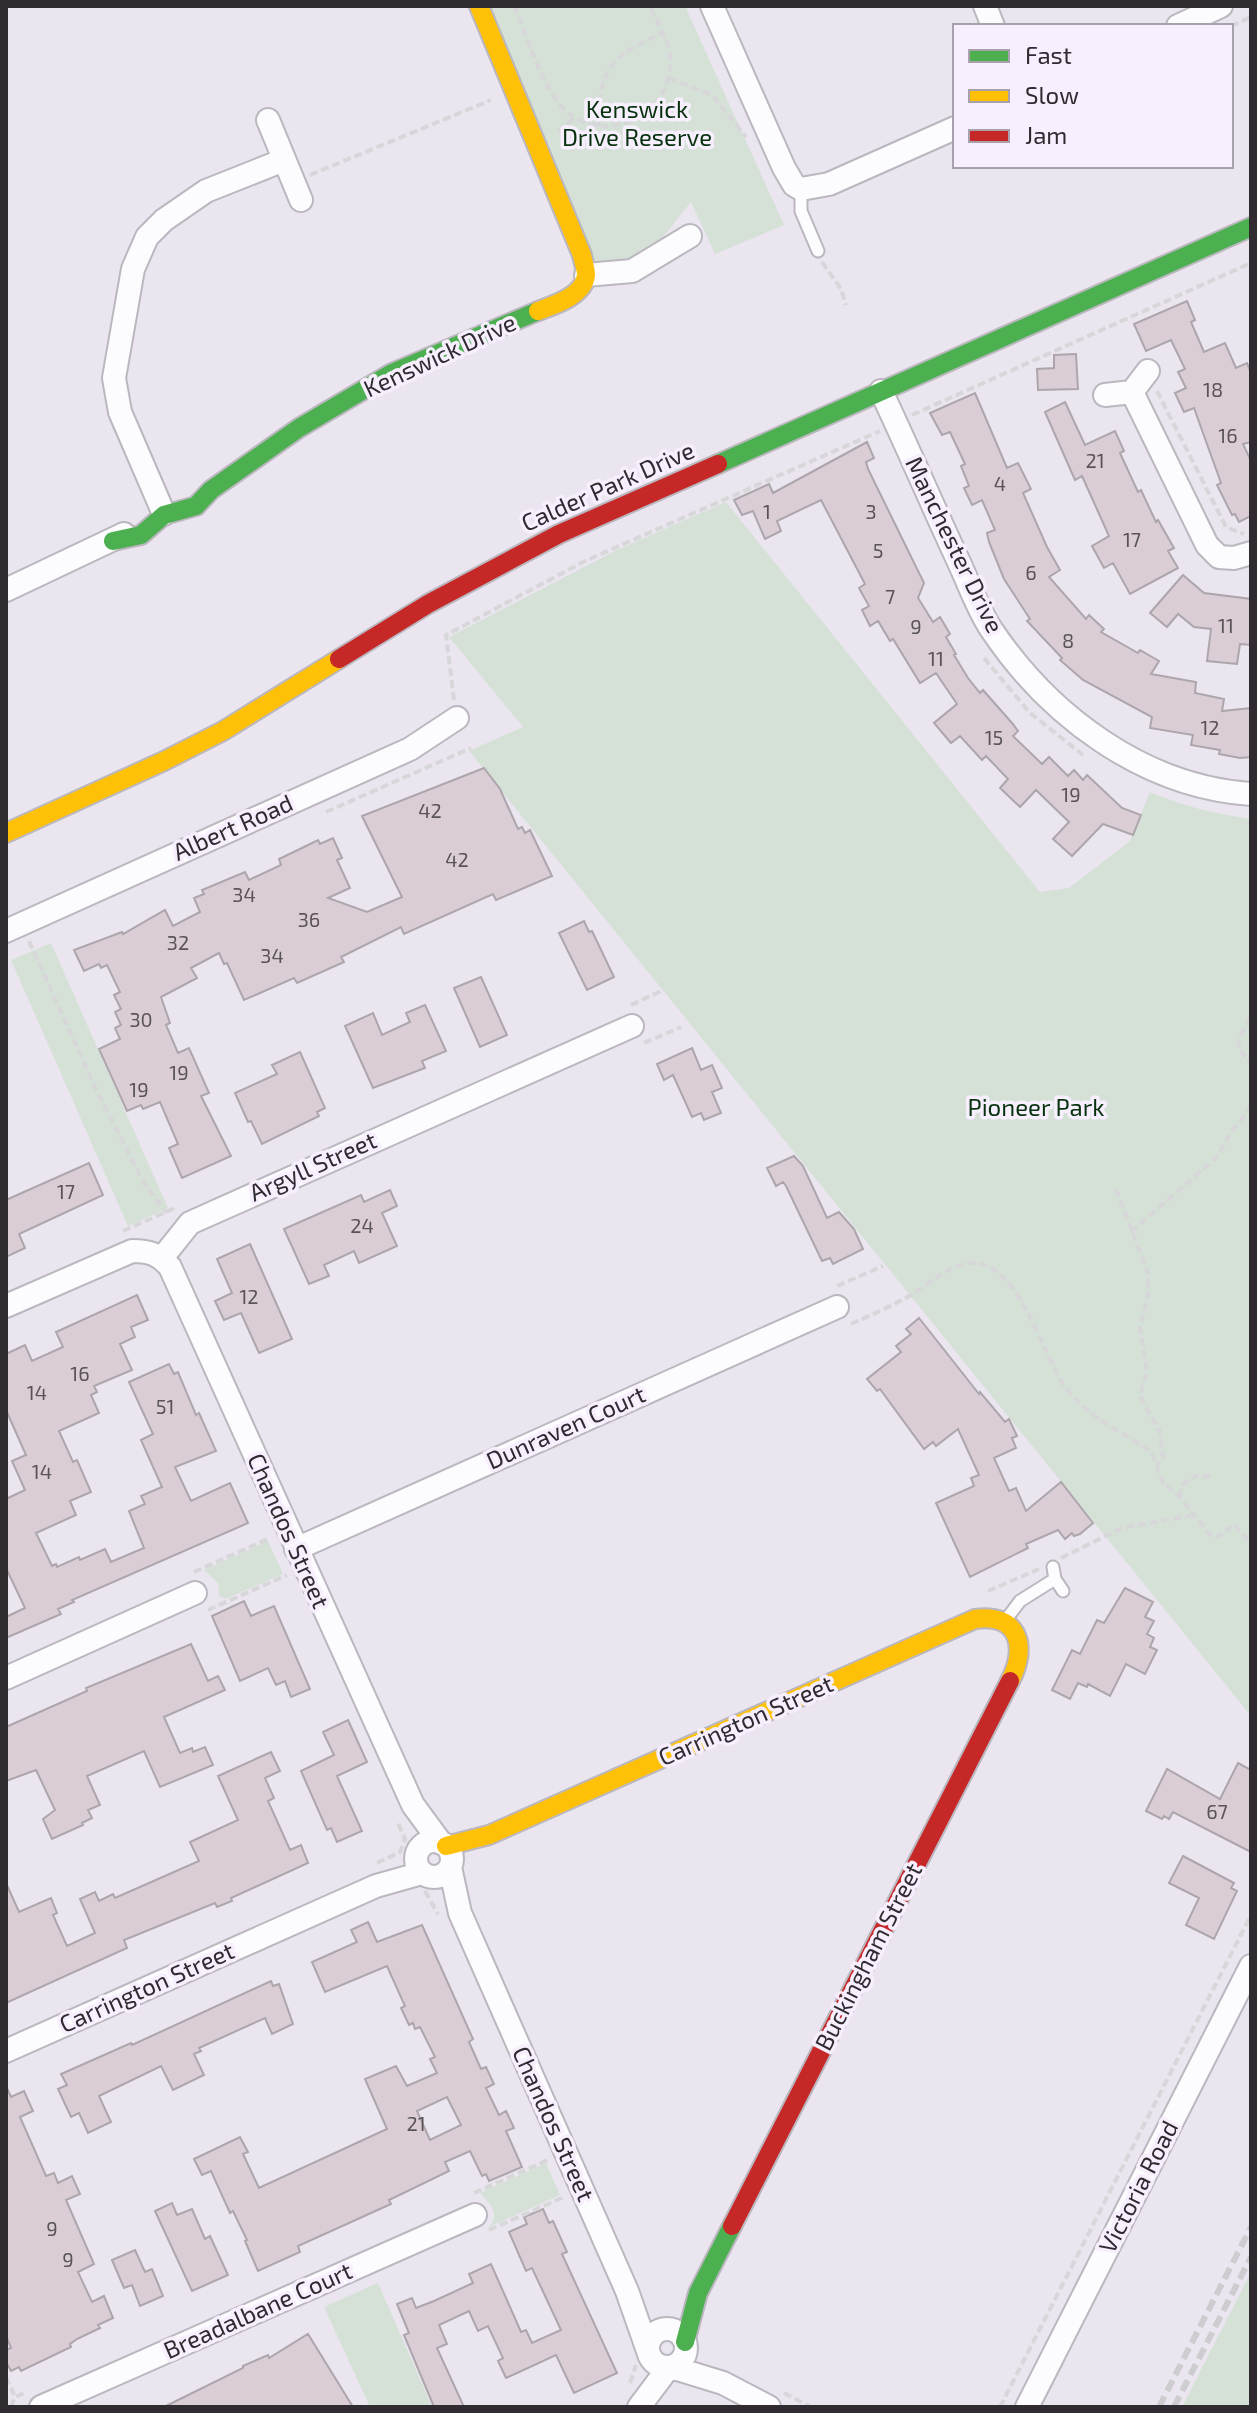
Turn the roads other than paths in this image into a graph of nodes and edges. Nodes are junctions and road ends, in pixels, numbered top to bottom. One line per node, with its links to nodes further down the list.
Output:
1 (479, 6): 13 (street)
2 (712, 6): 8 (street)
3 (1221, 6): 4 (street)
4 (1182, 24)
5 (268, 120): 7 (street)
6 (953, 129): 8 (street)
7 (284, 160): 9 (street); 19 (street)
8 (801, 189): 12 (lane)
9 (297, 191)
10 (1251, 227): 15 (street, Calder Park Drive)
11 (690, 236): 13 (street)
12 (818, 251)
13 (586, 275): 18 (street, Kenswick Drive)
14 (1148, 371): 16 (street)
15 (881, 391): 23 (street, Manchester Drive); 24 (street, Calder Park Drive)
16 (1132, 392): 17 (street); 20 (street)
17 (1105, 395)
18 (211, 490): 19 (street, Kenswick Drive)
19 (162, 509): 21 (street, Kenswick Drive)
20 (1251, 553)
21 (6, 590)
22 (457, 718): 25 (street, Albert Road)
23 (1251, 794)
24 (6, 833)
25 (14, 927)
26 (632, 1026): 27 (street, Argyll Street)
27 (162, 1258): 28 (street); 30 (street, Chandos Street)
28 (6, 1306)
29 (837, 1307): 30 (street, Dunraven Court)
30 (285, 1554): 35 (street, Chandos Street)
31 (1063, 1591): 33 (lane)
32 (195, 1593): 34 (street)
33 (1005, 1621): 36 (street, Carrington Street); 44 (street, Buckingham Street)
34 (6, 1678)
35 (403, 1808): 37 (street); 38 (street)
36 (489, 1835): 37 (street)
37 (447, 1855): 38 (street); 38 (street); 39 (street)
38 (420, 1870): 39 (street); 41 (street, Carrington Street)
39 (451, 1919): 43 (street, Chandos Street)
40 (1251, 1966): 52 (street, Victoria Road)
41 (6, 2051)
42 (475, 2215): 50 (street, Breadalbane Court)
43 (627, 2291): 45 (street, Chandos Street); 47 (street, Chandos Street)
44 (698, 2293): 45 (street, Buckingham Street); 46 (street, Buckingham Street)
45 (663, 2330): 46 (street); 47 (street)
46 (685, 2343): 47 (street); 48 (street)
47 (655, 2361): 48 (street); 49 (street)
48 (720, 2383): 51 (street)
49 (635, 2402)
50 (41, 2407)
51 (769, 2407)
52 (1027, 2407)

